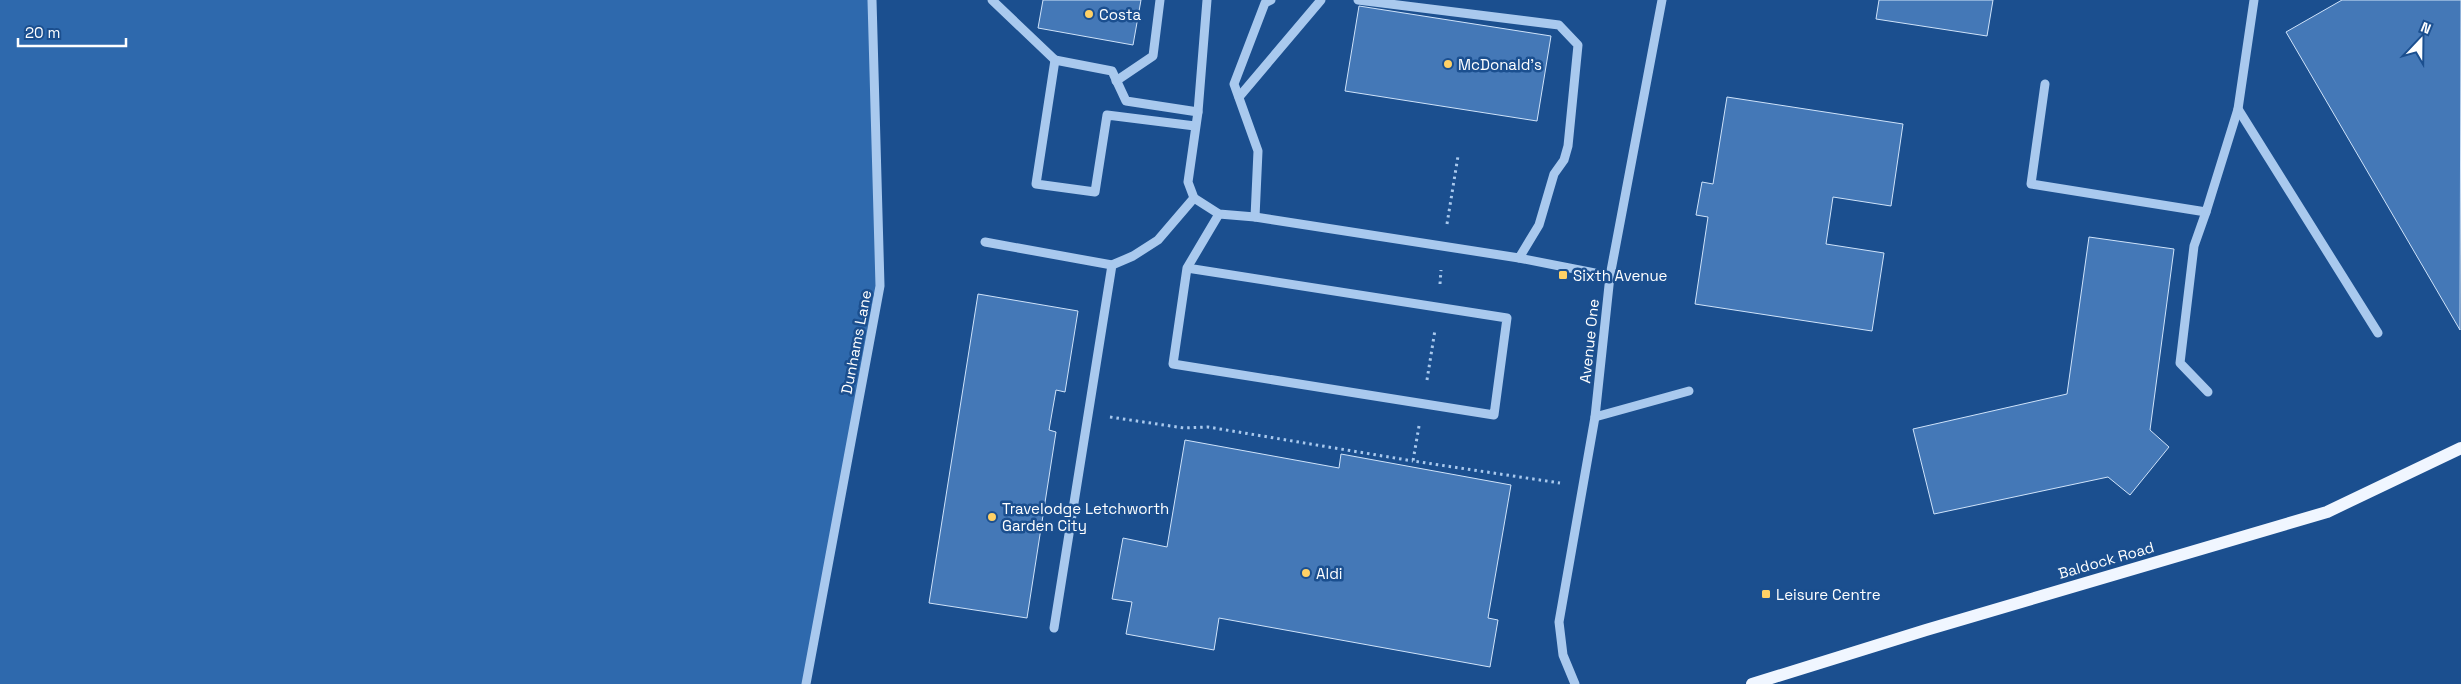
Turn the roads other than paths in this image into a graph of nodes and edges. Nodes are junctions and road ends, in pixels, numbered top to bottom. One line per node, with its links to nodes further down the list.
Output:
1 (872, 0): 32 (street, Dunhams Lane)
2 (992, 0): 10 (street)
3 (1160, 0): 11 (street)
4 (1207, 0): 15 (street)
5 (1271, 0): 13 (street)
6 (1321, 0): 13 (street)
7 (1358, 0): 22 (street)
8 (1662, 0): 25 (street, Avenue One)
9 (2254, 0): 14 (street)
10 (1055, 60): 11 (street); 16 (street)
11 (1116, 81): 15 (street)
12 (2044, 84): 18 (street)
13 (1239, 97): 20 (street)
14 (2238, 109): 18 (street); 26 (street)
15 (1198, 112): 16 (street)
16 (1195, 126): 17 (street)
17 (1194, 198): 19 (street); 23 (street)
18 (2206, 212): 28 (street)
19 (1219, 214): 20 (street); 24 (street)
20 (1255, 217): 22 (street)
21 (985, 242): 23 (street)
22 (1519, 258): 25 (street)
23 (1112, 265): 31 (street)
24 (1187, 268): 24 (street)
25 (1610, 276): 29 (street, Avenue One)
26 (2378, 332)
27 (1689, 391): 29 (street)
28 (2208, 392)
29 (1595, 417): 33 (street, Avenue One)
30 (2461, 448): 34 (main road, Baldock Road)
31 (1054, 628)
32 (806, 684)
33 (1575, 684)
34 (1752, 684)

